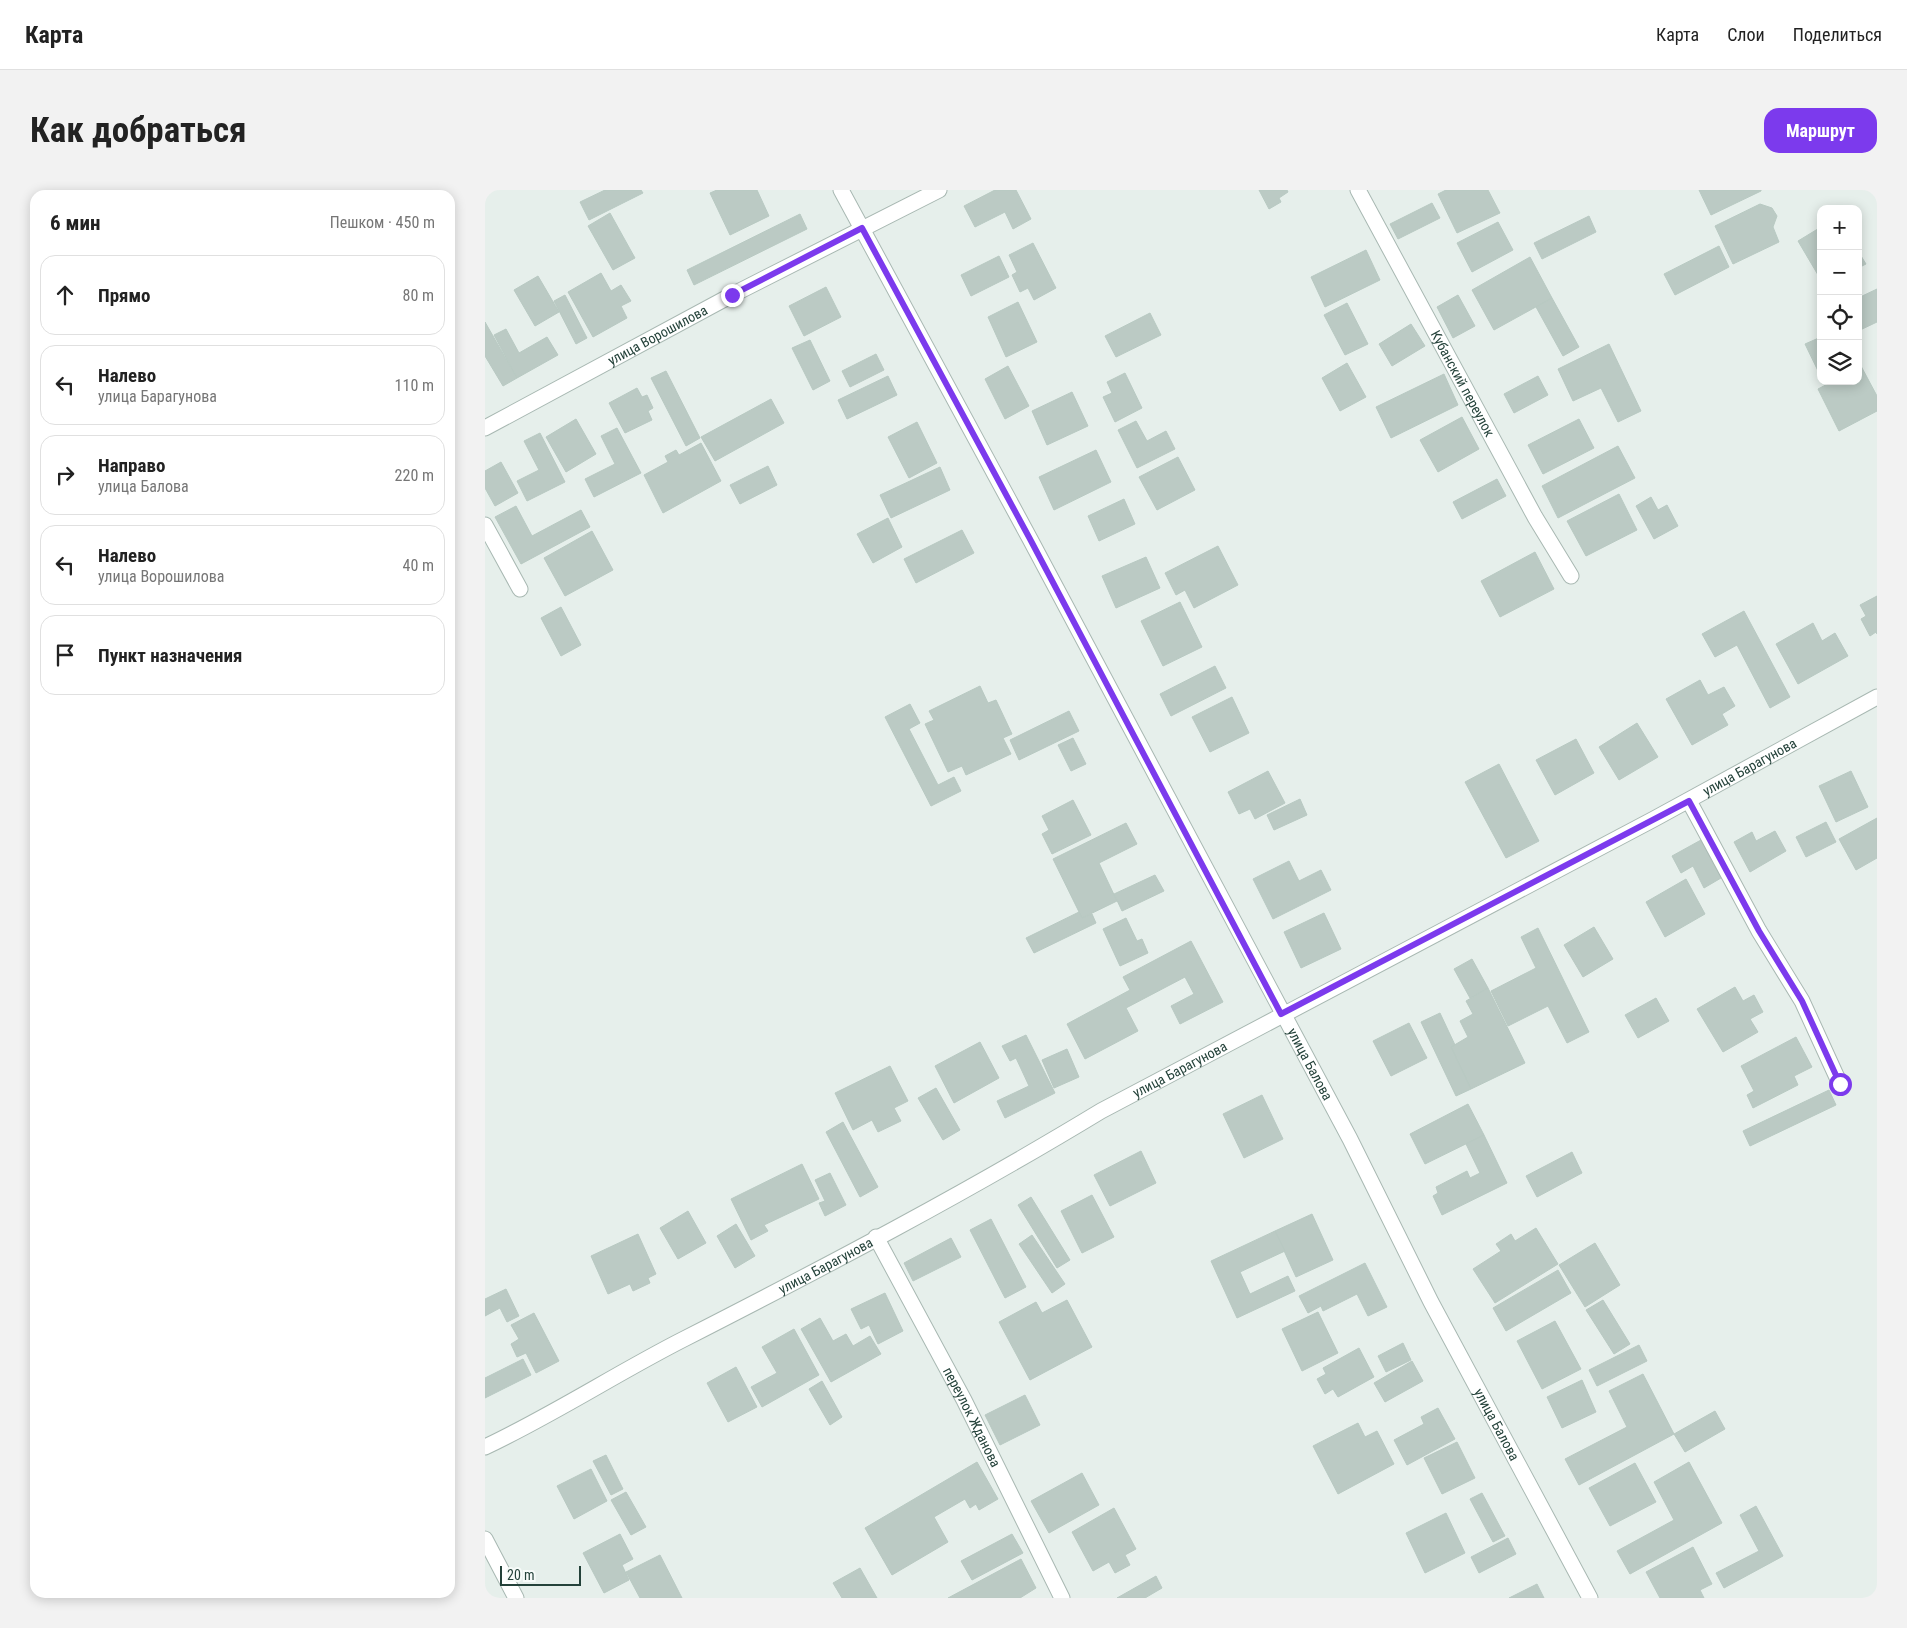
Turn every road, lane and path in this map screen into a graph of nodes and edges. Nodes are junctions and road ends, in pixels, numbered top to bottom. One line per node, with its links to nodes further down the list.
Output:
1 (841, 190): 4 (street, улица Балова)
2 (939, 190): 4 (street, улица Ворошилова)
3 (1357, 190): 7 (street, Кубанский переулок)
4 (862, 228): 5 (street, улица Ворошилова); 11 (street, улица Балова)
5 (485, 428)
6 (485, 525): 8 (street)
7 (1571, 576)
8 (520, 589)
9 (1877, 697): 10 (street, улица Барагунова)
10 (1689, 801): 11 (street, улица Барагунова); 12 (street)
11 (1281, 1014): 13 (street, улица Барагунова); 18 (street, улица Балова)
12 (1840, 1084)
13 (876, 1237): 14 (street, улица Барагунова); 17 (street, переулок Жданова)
14 (485, 1447)
15 (485, 1539): 16 (street)
16 (516, 1598)
17 (1063, 1598)
18 (1590, 1598)

